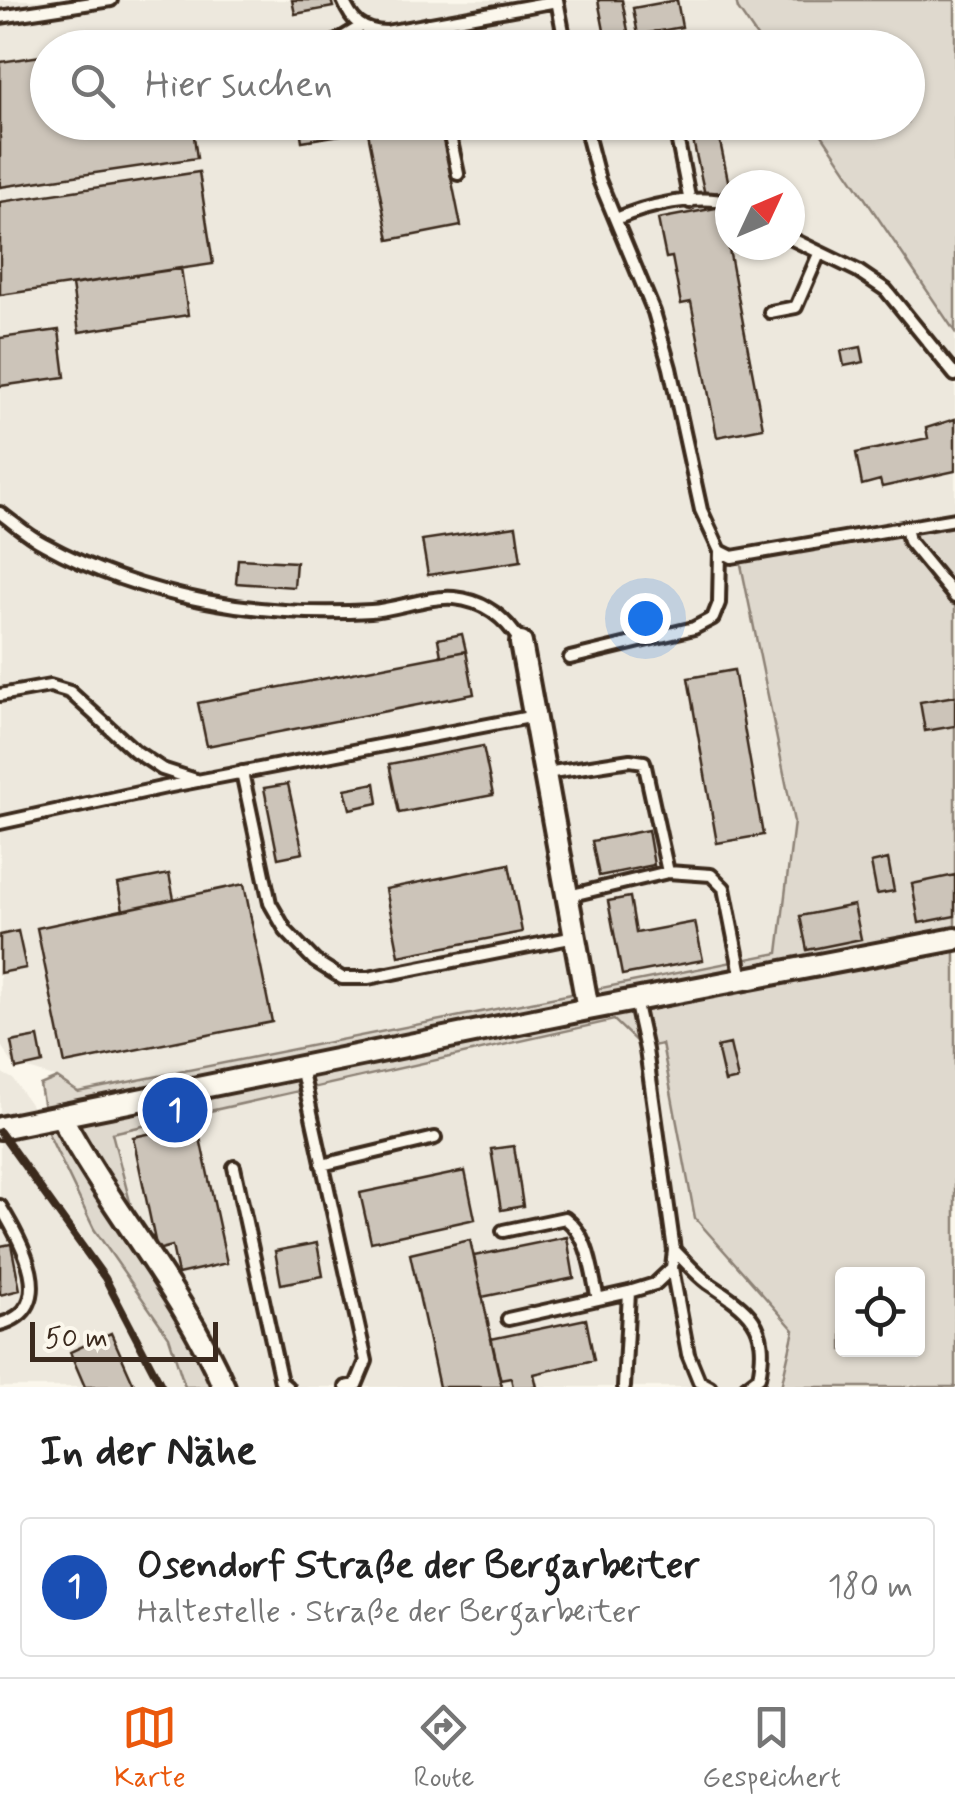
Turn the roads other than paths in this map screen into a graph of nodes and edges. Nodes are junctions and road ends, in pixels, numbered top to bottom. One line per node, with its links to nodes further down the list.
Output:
1 (111, 0): 4 (lane)
2 (344, 0): 6 (lane)
3 (557, 0): 5 (lane); 11 (lane)
4 (0, 16)
5 (428, 24): 9 (lane); 10 (lane)
6 (360, 26): 7 (lane); 8 (lane)
7 (354, 30)
8 (367, 30)
9 (396, 30)
10 (429, 30)
11 (563, 30)
12 (451, 140): 15 (lane)
13 (589, 140): 18 (lane)
14 (678, 140): 17 (lane)
15 (458, 174)
16 (715, 201): 17 (lane)
17 (690, 202): 18 (lane)
18 (616, 219): 26 (lane)
19 (805, 246): 20 (lane)
20 (820, 254): 21 (lane); 22 (lane)
21 (770, 312)
22 (955, 374)
23 (0, 513): 28 (lane)
24 (955, 519): 25 (lane)
25 (906, 528): 26 (lane); 27 (lane)
26 (720, 551): 29 (lane)
27 (955, 597)
28 (522, 643): 31 (street)
29 (570, 658)
30 (0, 695): 34 (lane)
31 (536, 716): 32 (lane); 33 (street)
32 (242, 772): 34 (lane); 38 (lane)
33 (546, 773): 36 (lane); 37 (street)
34 (197, 781): 35 (lane)
35 (0, 823)
36 (668, 872): 37 (lane); 40 (lane)
37 (568, 896): 38 (street)
38 (576, 937): 42 (street)
39 (955, 939): 40 (street)
40 (742, 979): 41 (street)
41 (635, 999): 42 (street); 51 (lane)
42 (588, 1009): 43 (street)
43 (301, 1067): 44 (street); 47 (lane)
44 (62, 1118): 45 (street); 57 (street)
45 (0, 1128)
46 (436, 1138): 47 (lane)
47 (322, 1165): 59 (lane)
48 (234, 1166): 58 (lane)
49 (0, 1206): 56 (lane)
50 (503, 1230): 54 (lane)
51 (674, 1250): 52 (lane); 62 (lane)
52 (672, 1268): 53 (lane); 61 (lane)
53 (629, 1292): 54 (lane); 60 (lane)
54 (598, 1299): 55 (lane)
55 (508, 1320)
56 (0, 1324)
57 (224, 1387)
58 (287, 1387)
59 (346, 1387)
60 (624, 1387)
61 (710, 1387)
62 (746, 1387)

